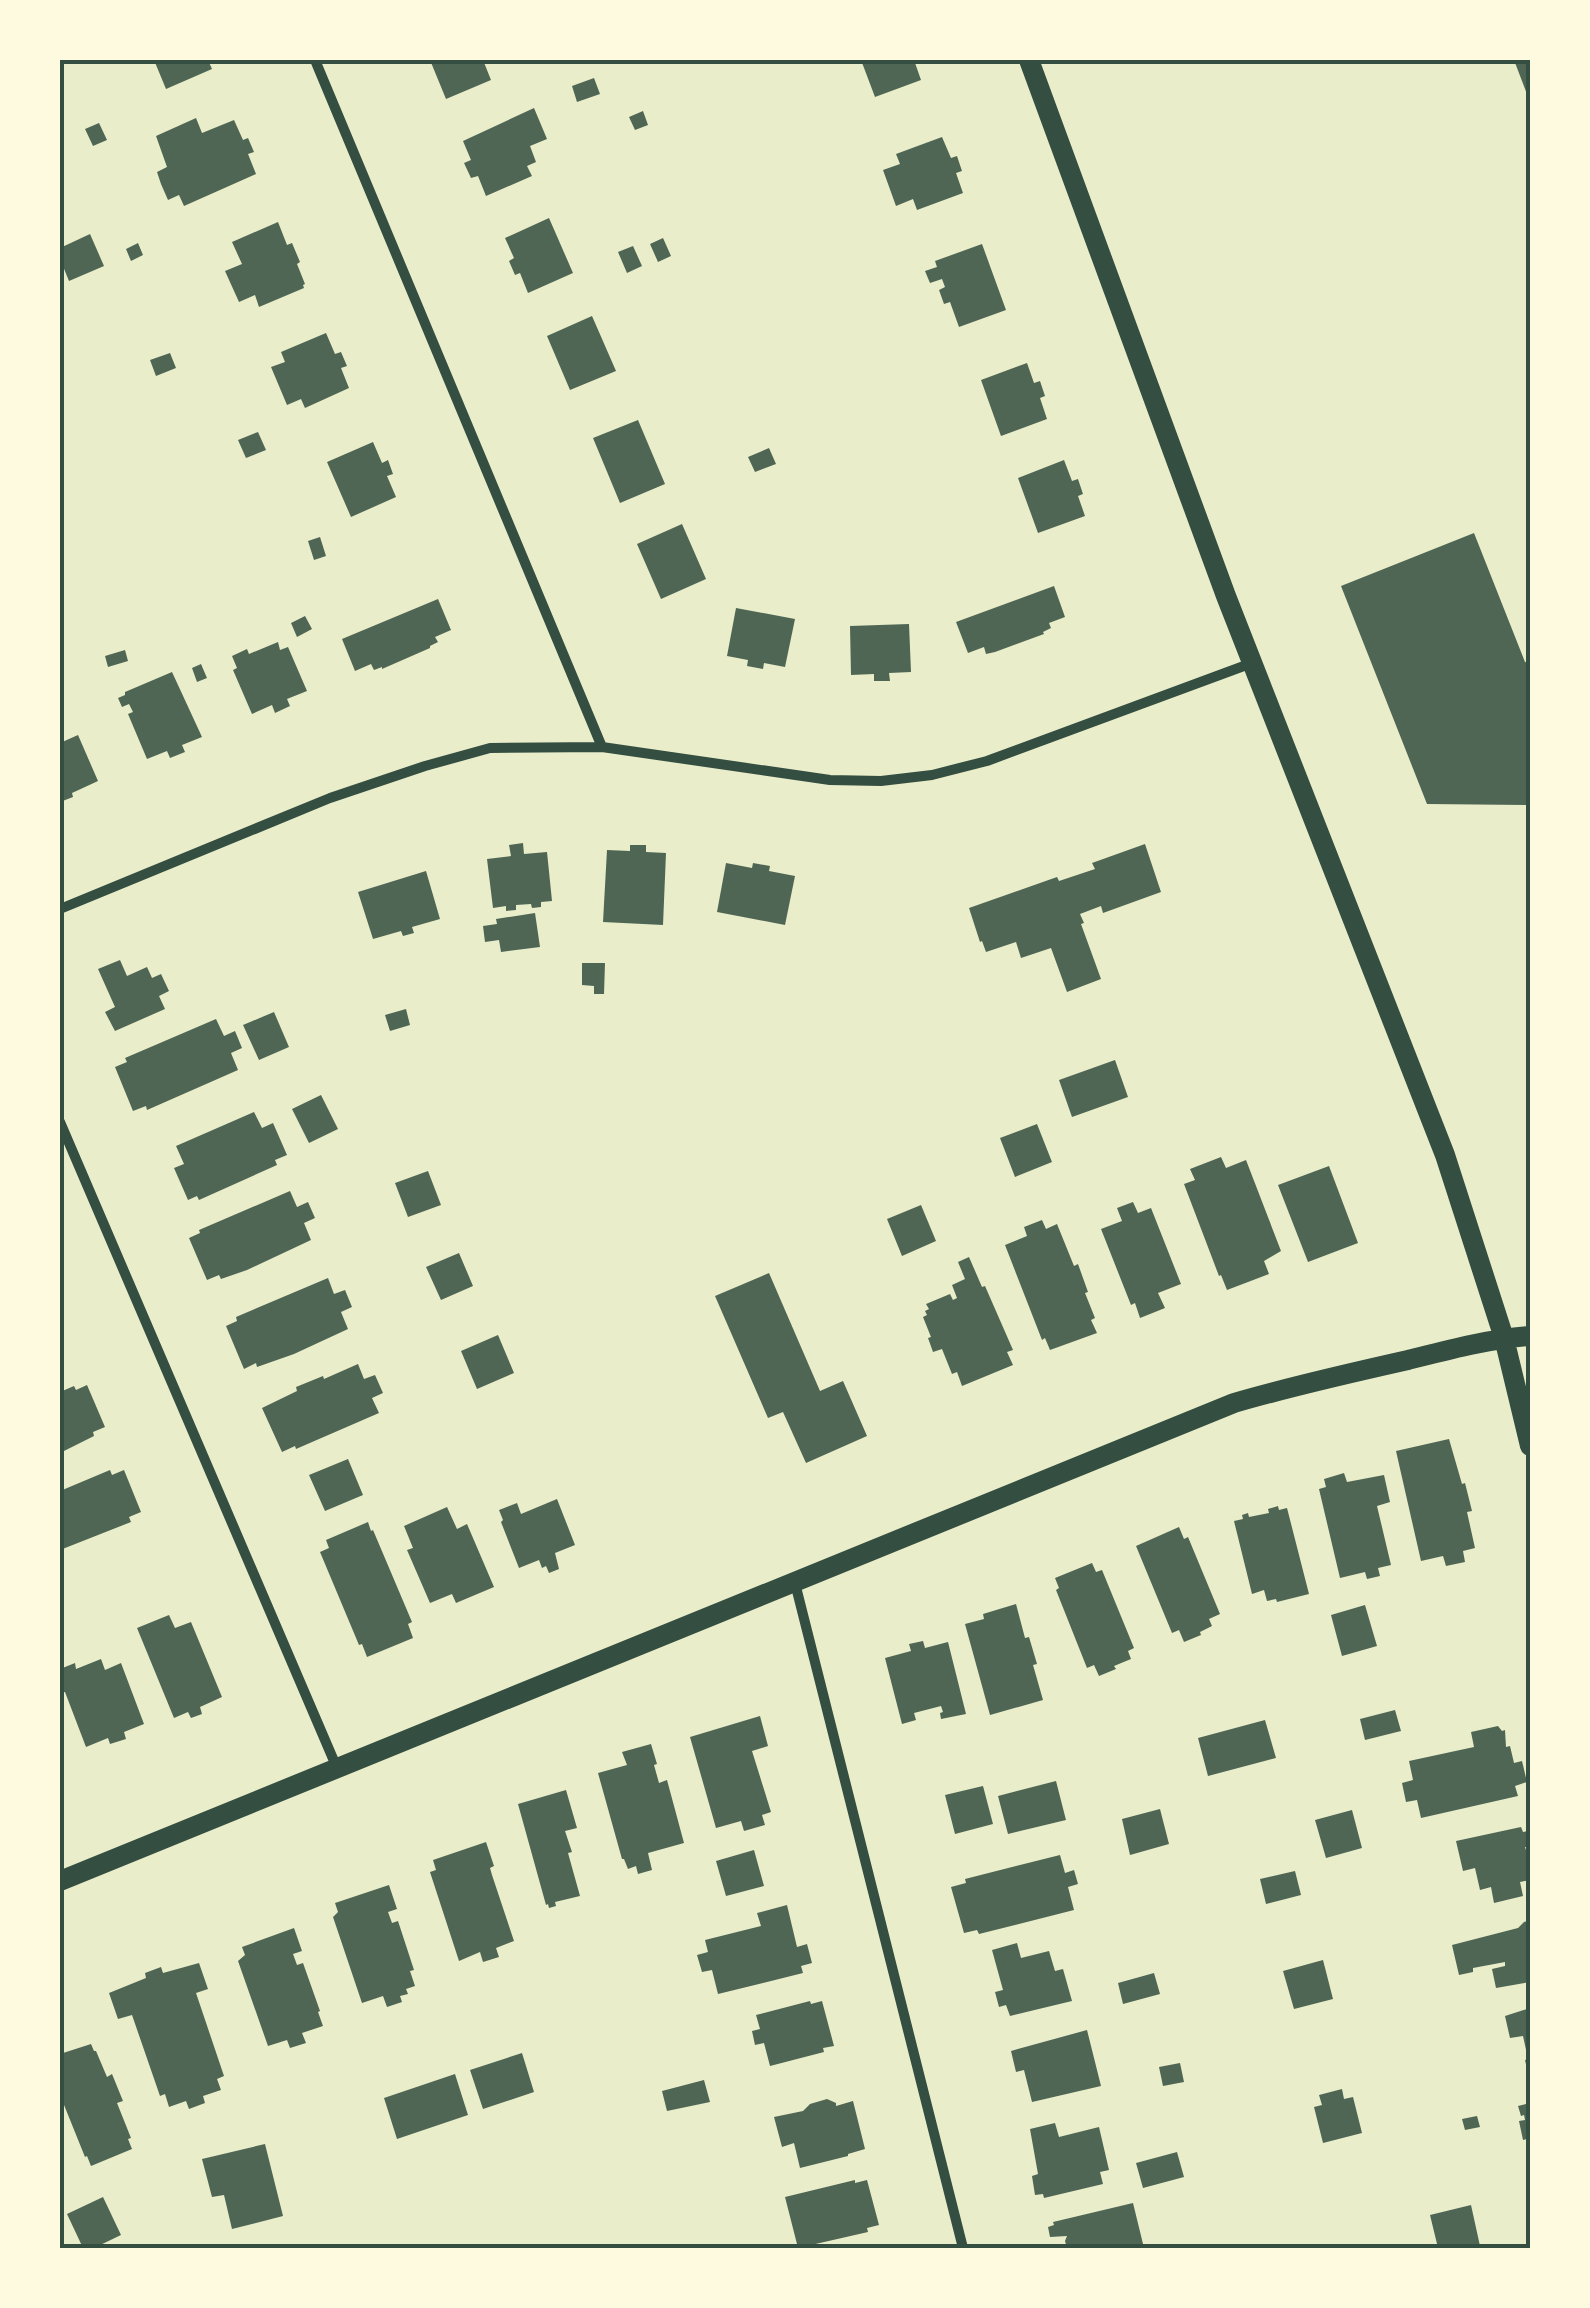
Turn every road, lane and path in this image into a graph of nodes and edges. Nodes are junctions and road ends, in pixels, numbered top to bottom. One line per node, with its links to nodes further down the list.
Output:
1 (315, 60): 4 (street)
2 (1029, 60): 3 (main road)
3 (1252, 663): 4 (street); 8 (main road)
4 (602, 747): 5 (street)
5 (60, 910)
6 (60, 1122): 11 (street)
7 (1530, 1336): 8 (main road)
8 (1504, 1338): 9 (main road); 10 (main road)
9 (1530, 1446)
10 (795, 1583): 11 (main road); 13 (street)
11 (337, 1769): 12 (main road)
12 (60, 1881)
13 (964, 2248)

